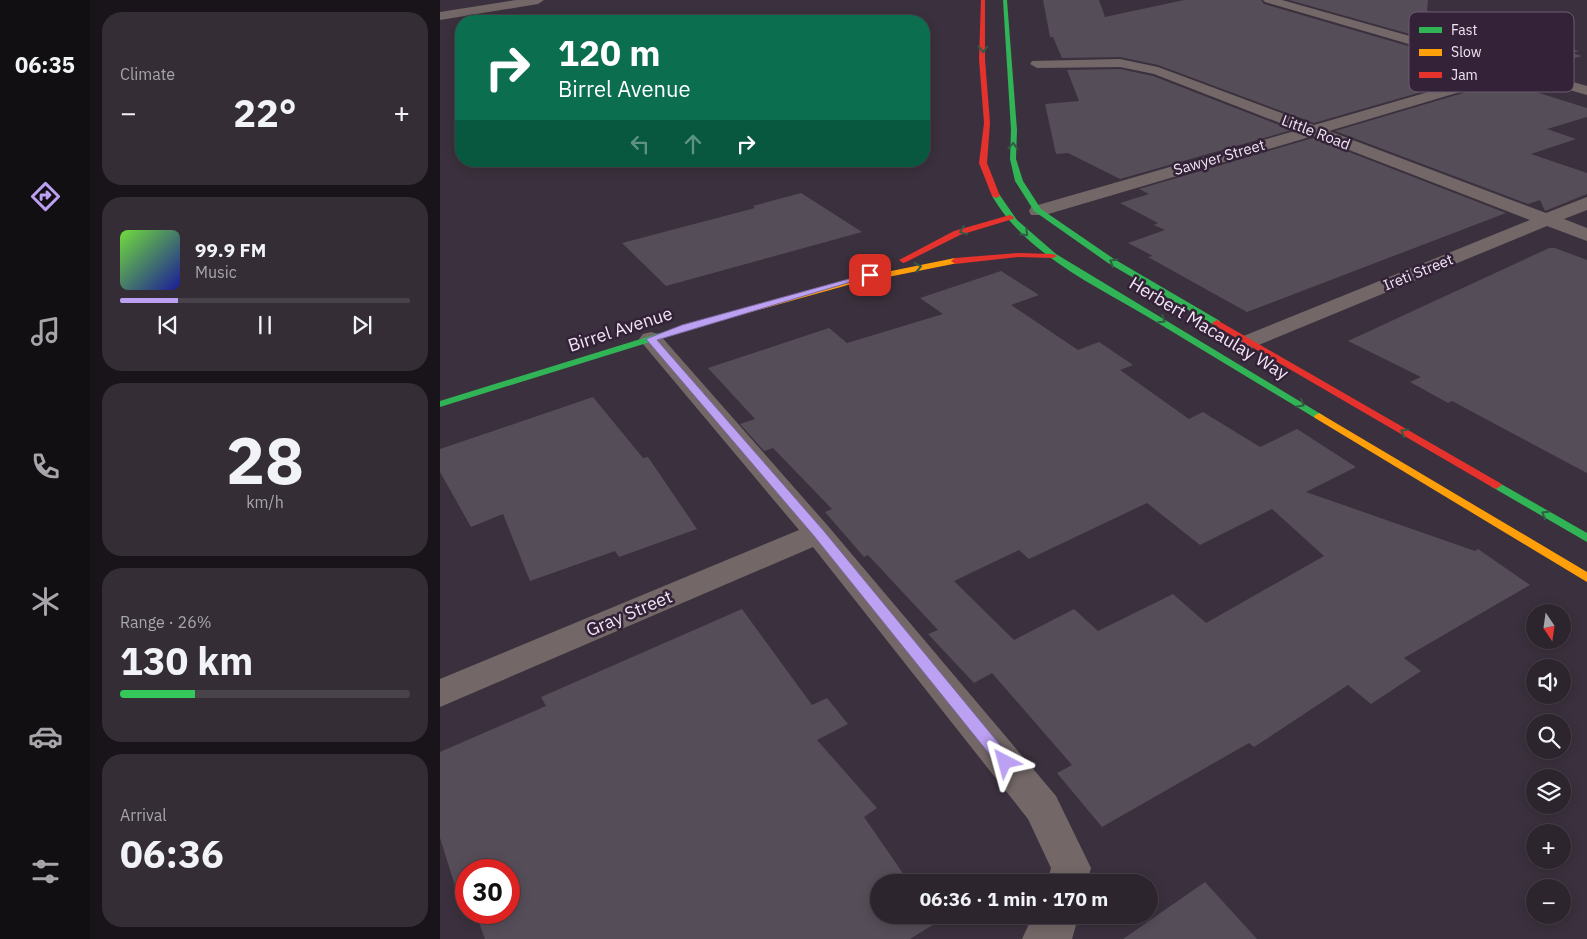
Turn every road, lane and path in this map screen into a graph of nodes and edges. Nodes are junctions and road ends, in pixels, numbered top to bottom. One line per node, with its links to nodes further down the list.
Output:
1 (538, 0): 5 (street)
2 (983, 0): 14 (main road, Herbert Macaulay Way, one-way to 14)
3 (1005, 0): 13 (main road, Herbert Macaulay Way, one-way to 3)
4 (1269, 0): 6 (street)
5 (440, 16)
6 (1409, 40)
7 (1037, 64): 11 (street, Little Road)
8 (1574, 87): 9 (street)
9 (1587, 91)
10 (1443, 92): 11 (street, Sawyer Street)
11 (1312, 130): 13 (street, Sawyer Street); 15 (street, Little Road)
12 (1587, 202): 15 (street, Ireti Street)
13 (1038, 211): 20 (main road, Herbert Macaulay Way, one-way to 13)
14 (1010, 217): 17 (main road, Herbert Macaulay Way, one-way to 17); 18 (main road, one-way to 18)
15 (1544, 220): 16 (street, Little Road); 20 (street, Ireti Street)
16 (1587, 235)
17 (1053, 256): 18 (main road, one-way to 17); 24 (main road, Herbert Macaulay Way, one-way to 24)
18 (870, 275): 19 (main road, Birrel Avenue)
19 (651, 339): 21 (main road, Birrel Avenue); 22 (street)
20 (1249, 342): 23 (main road, Herbert Macaulay Way, one-way to 20)
21 (440, 404)
22 (818, 533): 25 (street, Gray Street); 26 (street)
23 (1587, 538)
24 (1587, 578)
25 (440, 694)
26 (1069, 874)
27 (1056, 924): 28 (street)
28 (1044, 939)

